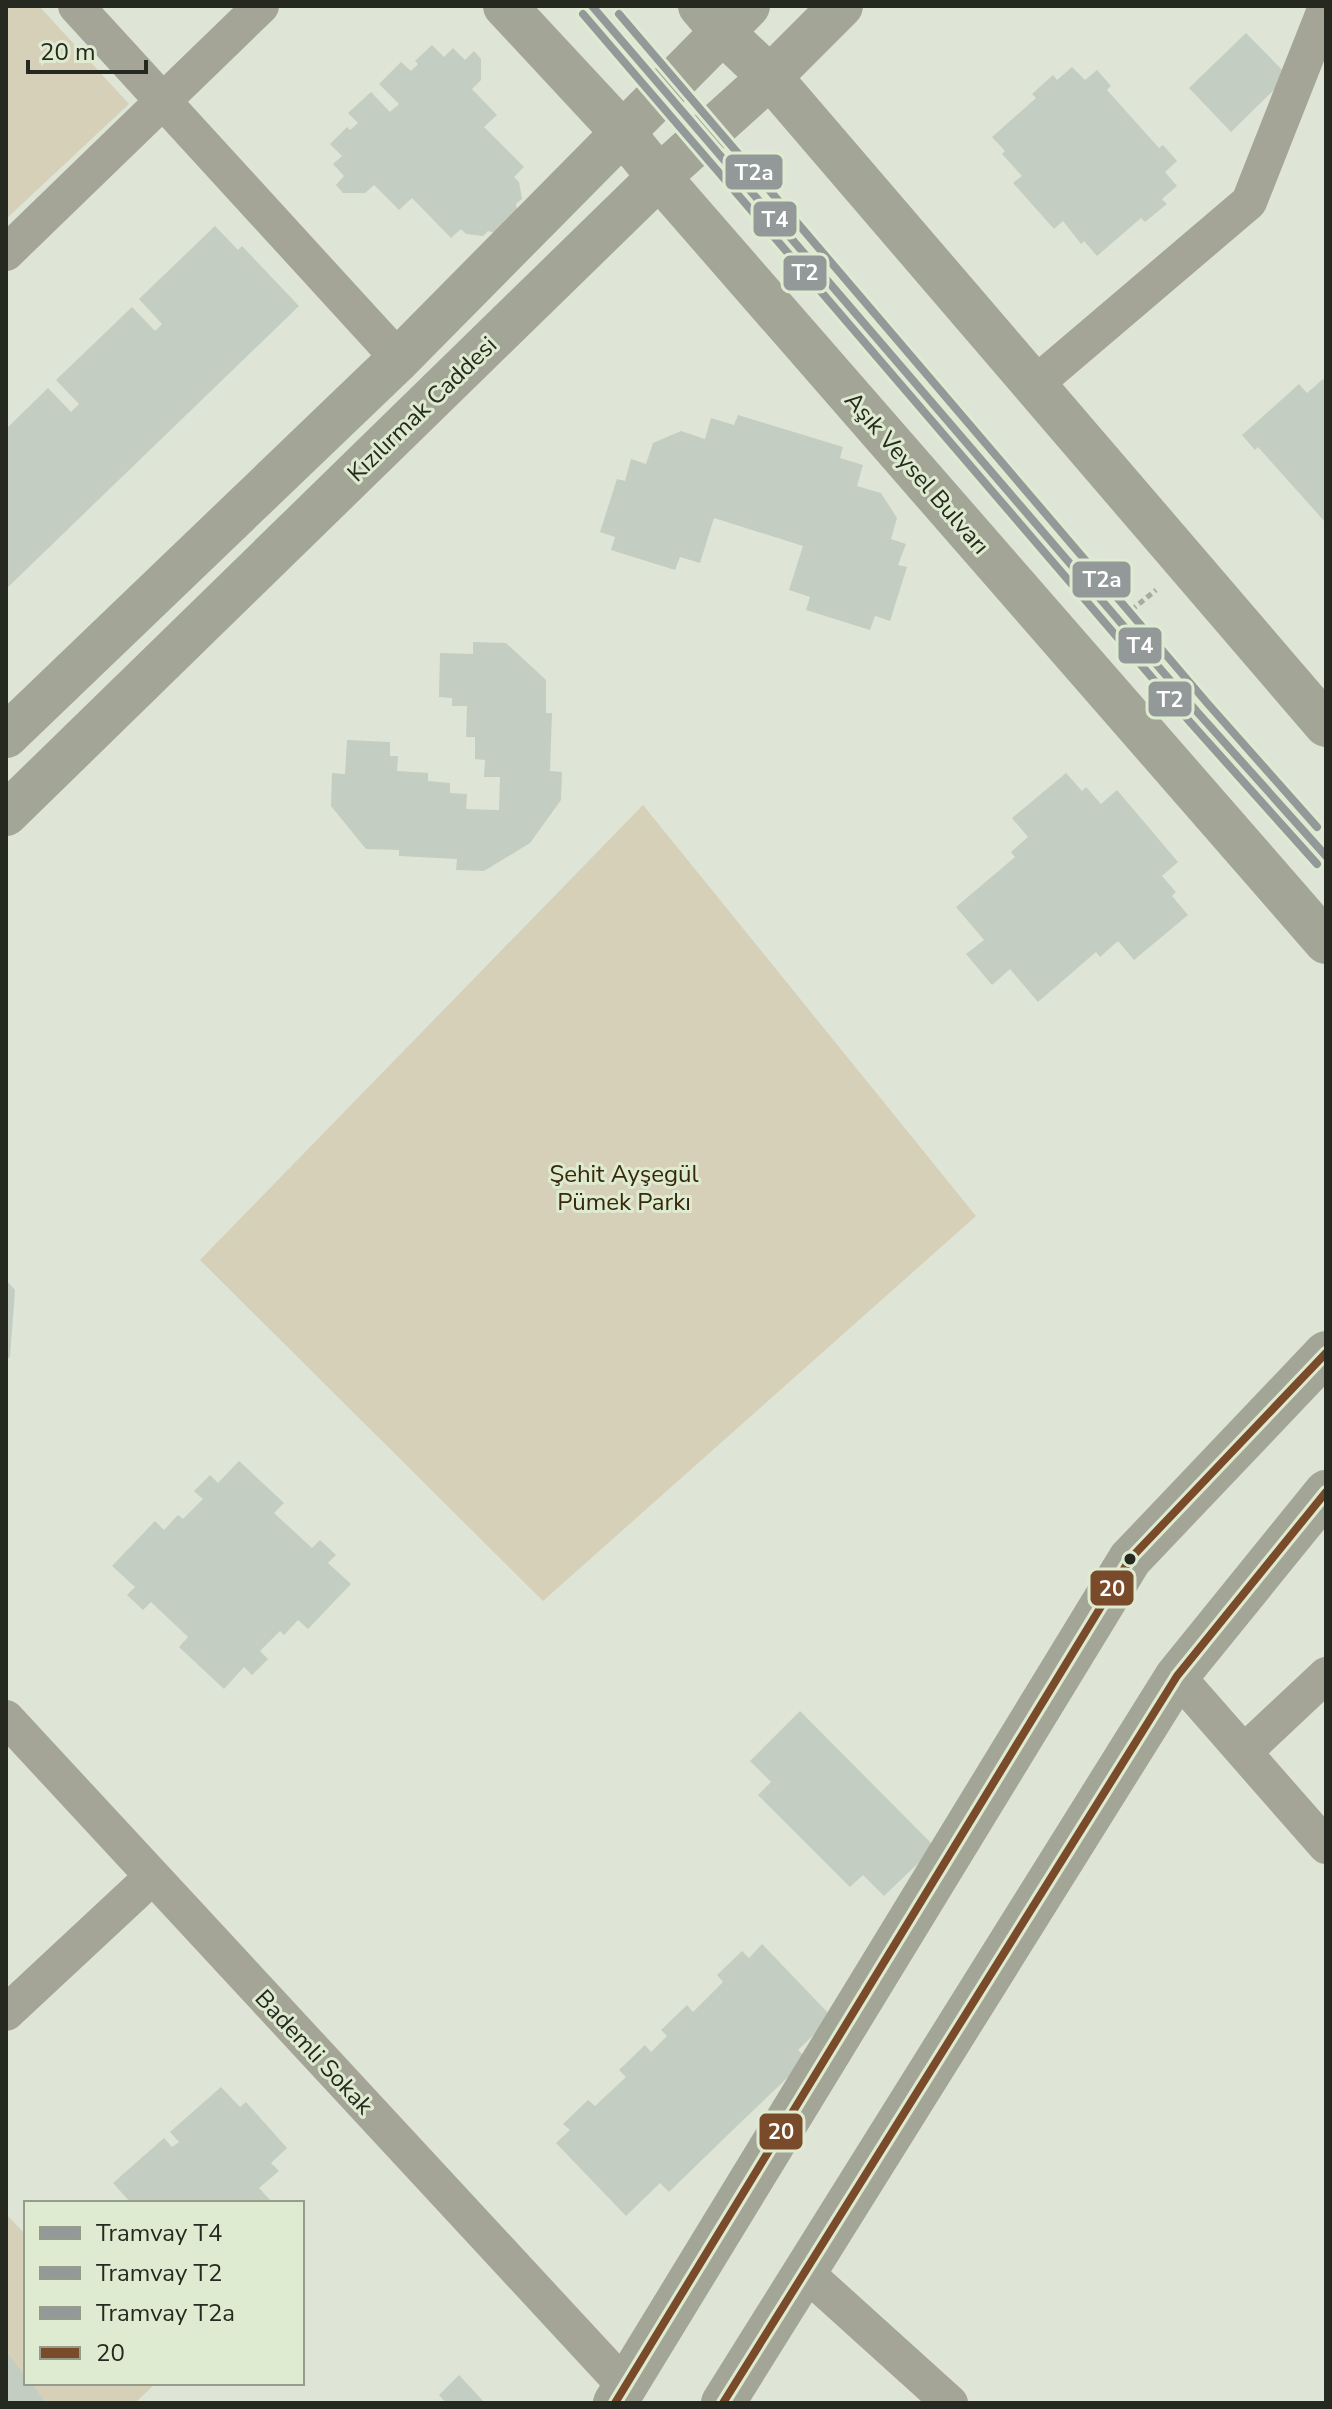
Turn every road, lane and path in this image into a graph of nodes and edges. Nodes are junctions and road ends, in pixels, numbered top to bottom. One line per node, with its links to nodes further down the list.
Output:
1 (76, 6): 8 (street)
2 (261, 6): 8 (street)
3 (505, 6): 9 (main road, Aşık Veysel Bulvarı)
4 (841, 6): 7 (main road, Kızılırmak Caddesi)
5 (1326, 7): 13 (street)
6 (724, 15): 7 (main road); 9 (main road)
7 (770, 77): 10 (main road, Kızılırmak Caddesi); 13 (main road)
8 (164, 100): 11 (street); 12 (street)
9 (624, 134): 10 (main road, Aşık Veysel Bulvarı); 12 (main road)
10 (659, 177): 15 (main road, Aşık Veysel Bulvarı); 18 (main road, Kızılırmak Caddesi)
11 (6, 253)
12 (399, 359): 17 (main road)
13 (1034, 385): 14 (main road)
14 (1188, 565): 15 (path); 16 (main road)
15 (1076, 655): 19 (main road, Aşık Veysel Bulvarı)
16 (1326, 725)
17 (6, 736)
18 (6, 814)
19 (1326, 942)
20 (1326, 1353): 30 (main road)
21 (1326, 1492): 23 (main road)
22 (1326, 1675): 25 (street)
23 (1177, 1676): 25 (street); 29 (main road)
24 (6, 1718): 27 (street, Bademli Sokak)
25 (1244, 1752): 26 (street)
26 (1326, 1846)
27 (152, 1877): 28 (street); 30 (street, Bademli Sokak)
28 (6, 2013)
29 (805, 2272): 31 (main road); 32 (street)
30 (620, 2394)
31 (723, 2403)
32 (950, 2403)

